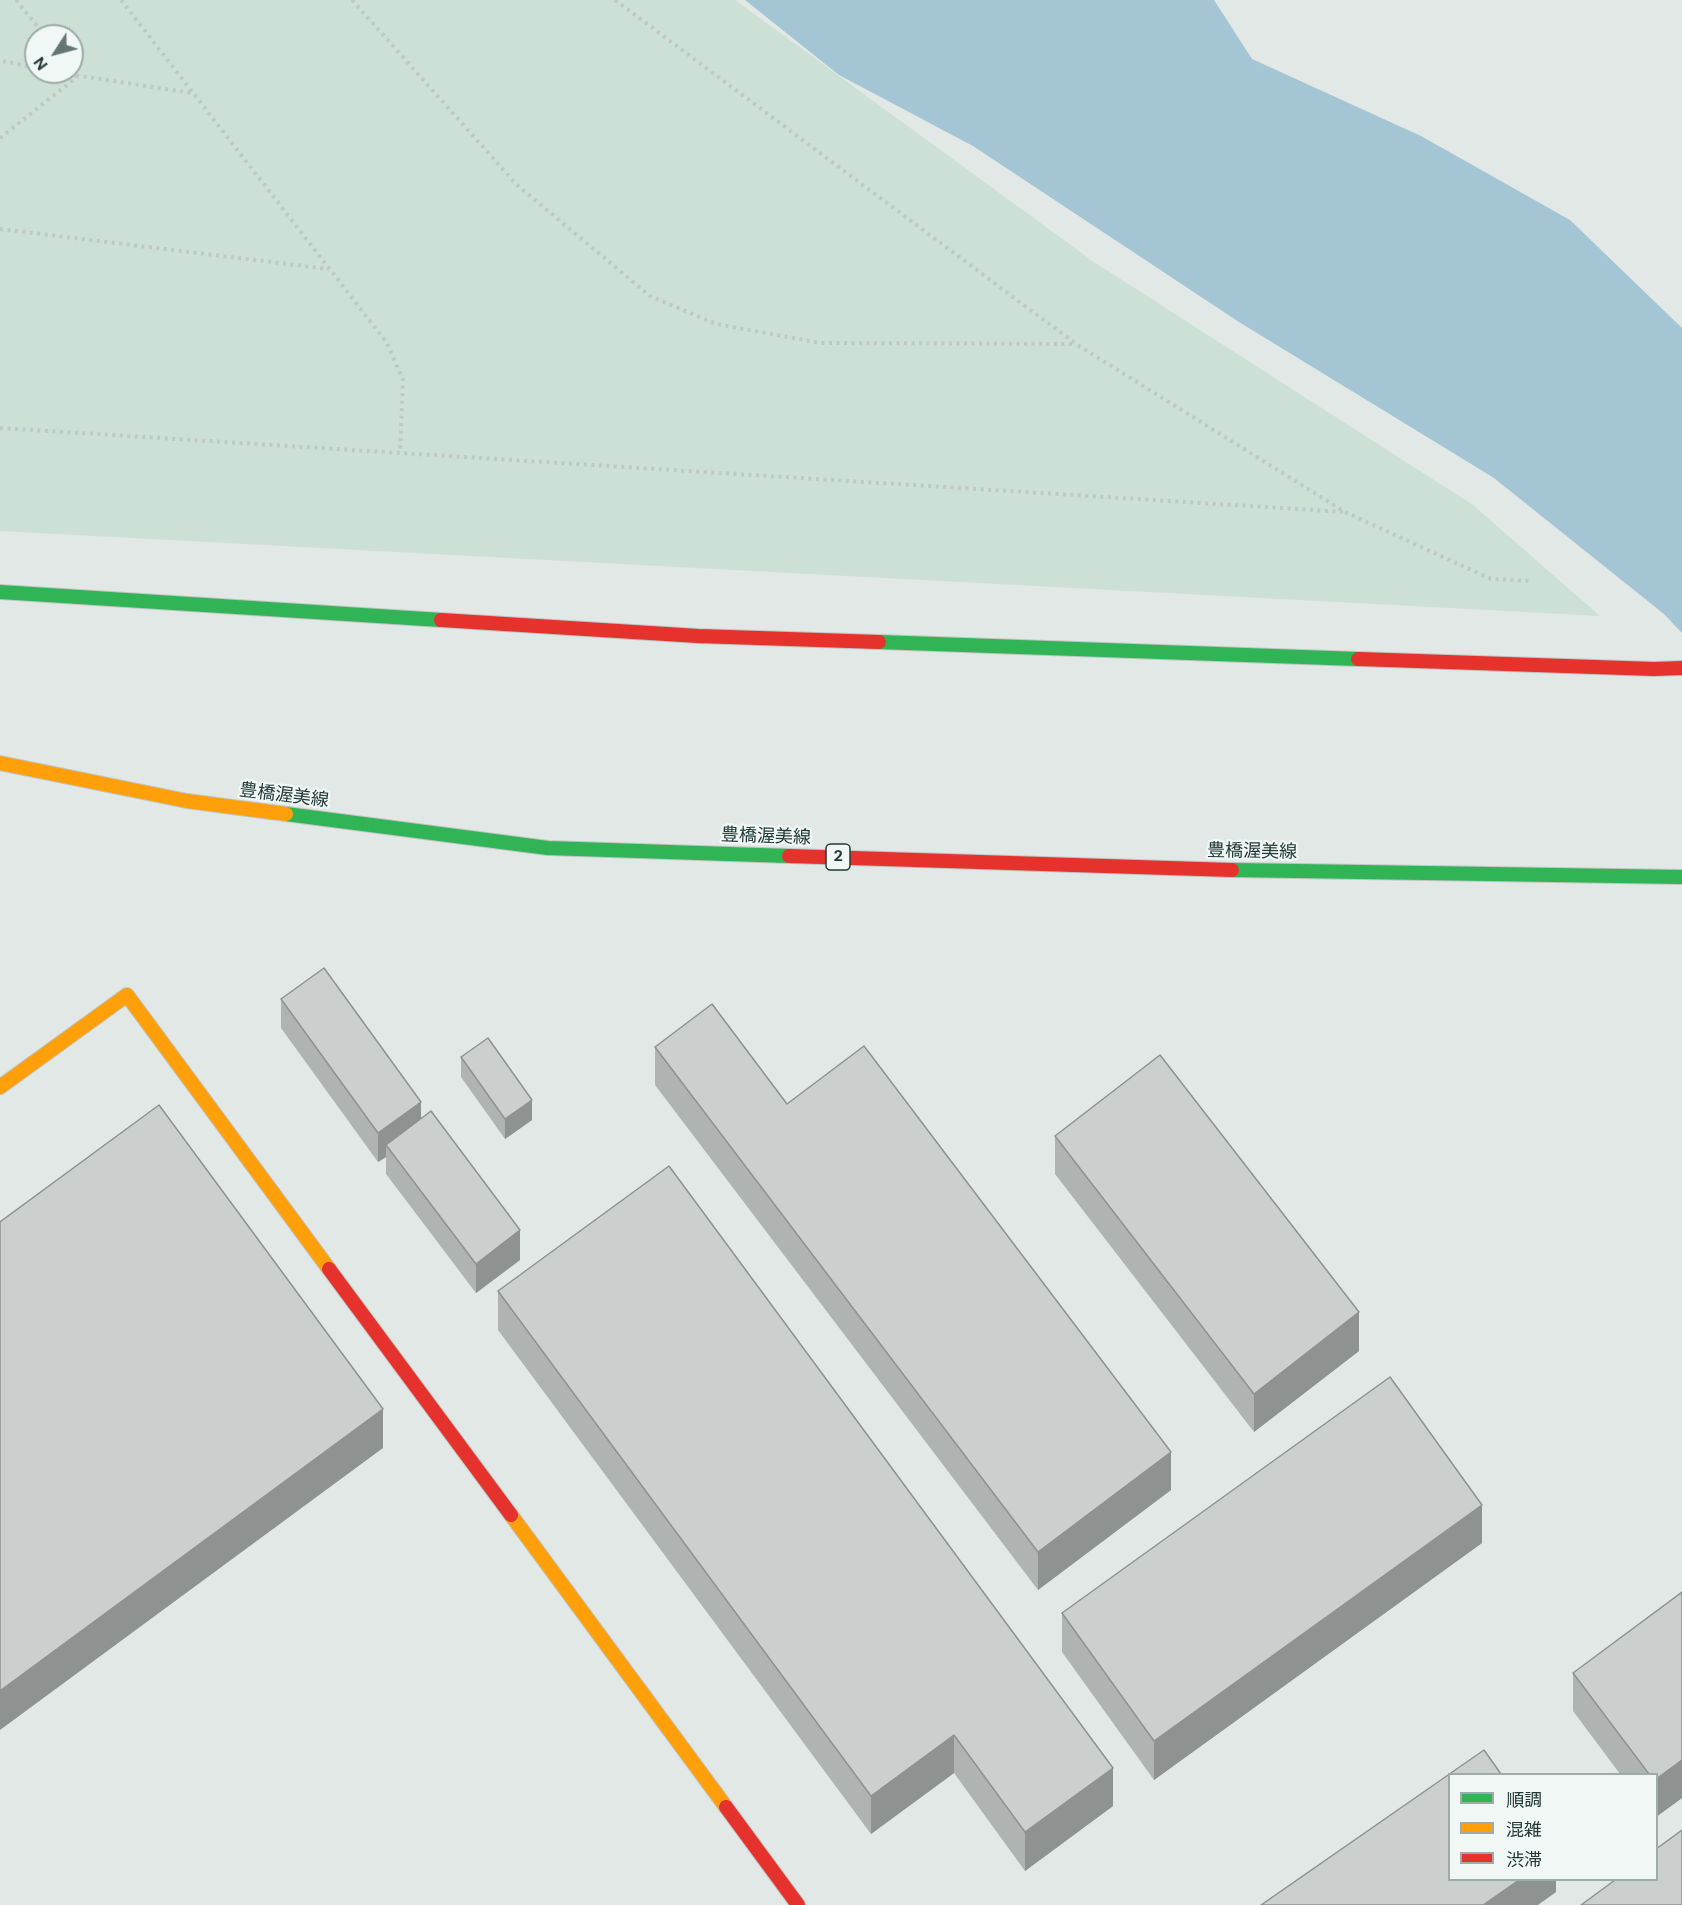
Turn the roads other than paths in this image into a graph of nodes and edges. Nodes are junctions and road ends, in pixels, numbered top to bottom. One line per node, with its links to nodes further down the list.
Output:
1 (0, 592): 2 (main road)
2 (1682, 668)
3 (0, 763): 4 (main road, 豊橋渥美線 / 2)
4 (1682, 877)
5 (0, 1087): 6 (main road)
6 (798, 1905)

